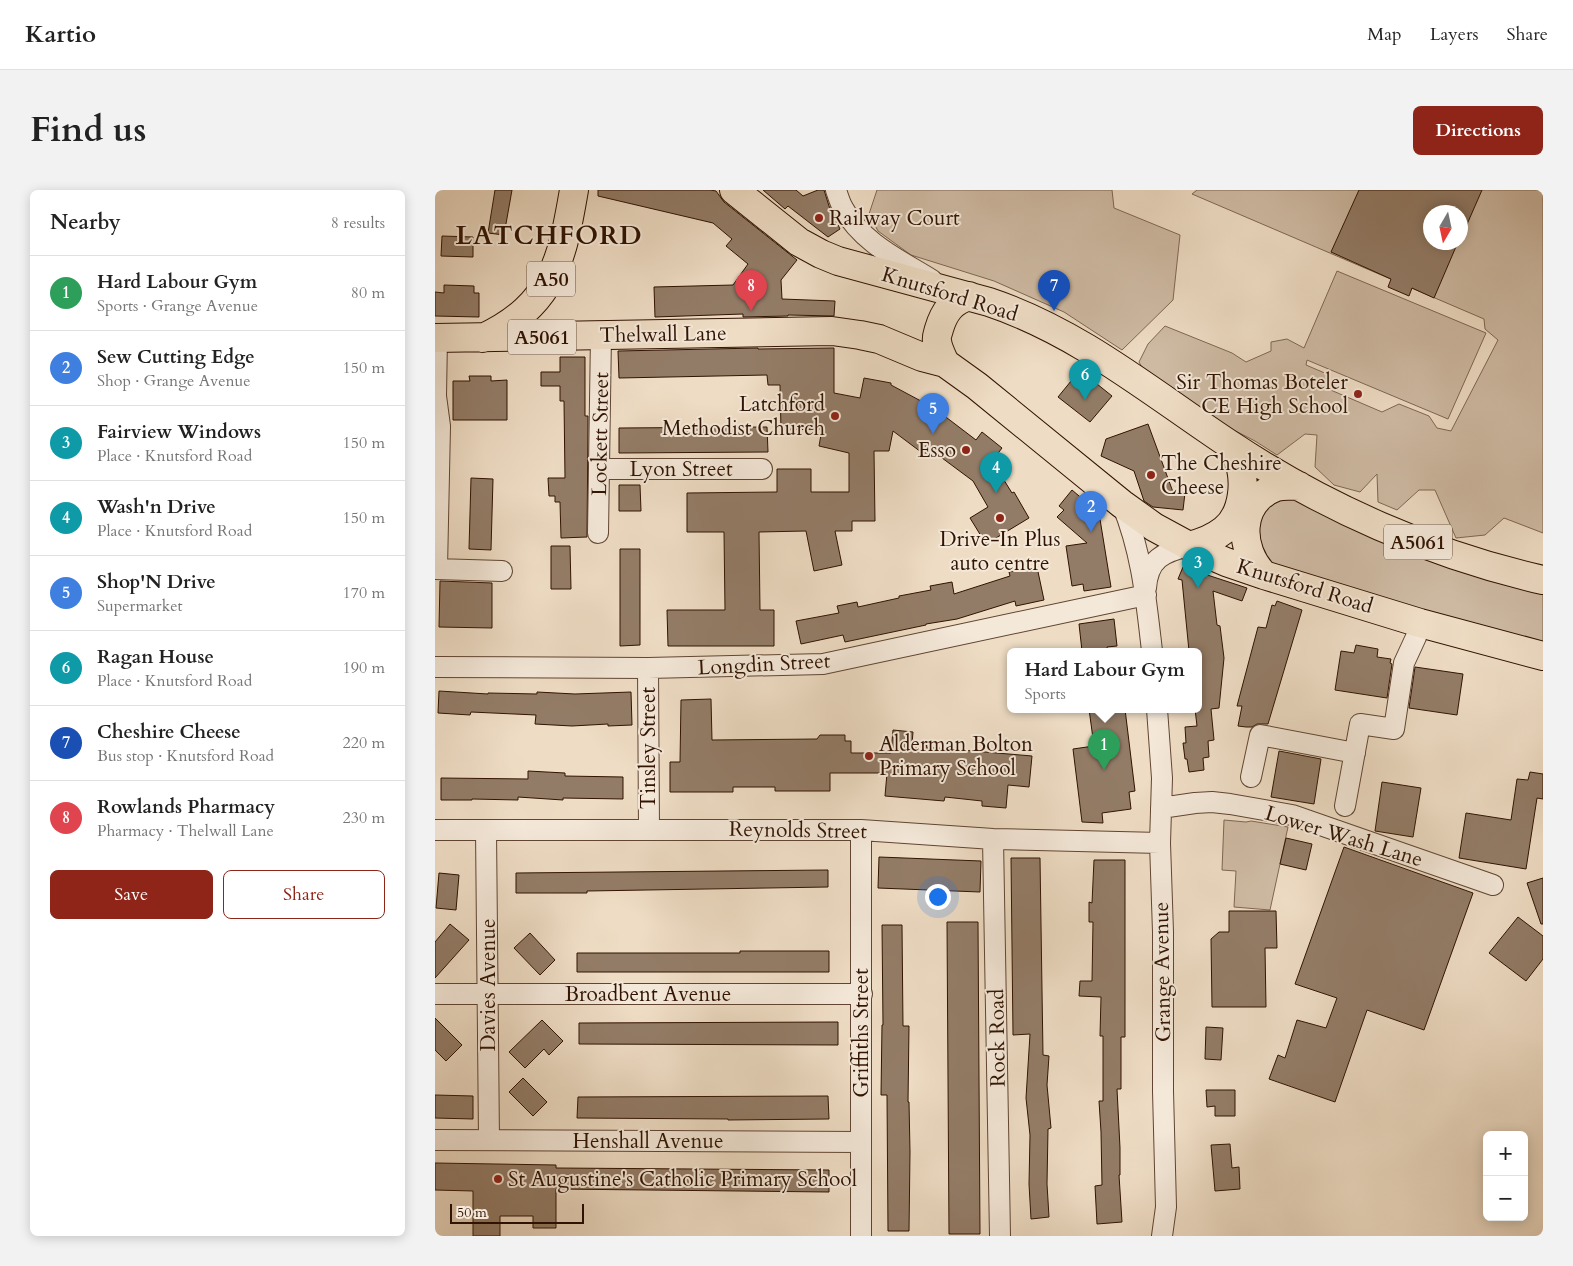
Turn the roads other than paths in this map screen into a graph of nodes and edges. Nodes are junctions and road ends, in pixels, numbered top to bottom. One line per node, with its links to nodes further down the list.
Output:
1 (574, 190): 8 (highway, A50)
2 (734, 190): 4 (highway, Knutsford Road / A5061)
3 (836, 190): 4 (street)
4 (961, 294): 9 (highway); 10 (highway, Knutsford Road / A5061)
5 (860, 334): 6 (highway, Thelwall Lane / A5061); 9 (highway, Knutsford Road / A5061)
6 (601, 335): 8 (highway, Thelwall Lane / A5061); 11 (street, Lockett Street)
7 (436, 338): 8 (highway, Thelwall Lane / A50); 17 (street)
8 (482, 338)
9 (945, 363): 14 (highway, Knutsford Road / A5061)
10 (1229, 444): 13 (highway, Knutsford Road / A5061); 16 (highway)
11 (600, 469): 12 (street, Lyon Street); 15 (street, Lockett Street)
12 (762, 469)
13 (1299, 486): 19 (highway); 20 (highway, Knutsford Road / A5061)
14 (1121, 504): 16 (highway, Knutsford Road / A5061); 21 (street)
15 (598, 533)
16 (1189, 546): 19 (highway, Knutsford Road / A5061); 21 (street)
17 (436, 569): 18 (street)
18 (502, 571)
19 (1264, 575): 22 (highway, Knutsford Road / A5061)
20 (1543, 580)
21 (1146, 595): 23 (street); 26 (street, Longdin Street)
22 (1420, 623): 24 (highway, Knutsford Road / A5061); 28 (street)
23 (1151, 648)
24 (1543, 656)
25 (435, 667): 26 (street, Longdin Street)
26 (648, 668): 32 (street, Tinsley Street)
27 (1157, 713): 31 (street, Grange Avenue)
28 (1355, 752): 29 (street); 30 (street)
29 (1251, 777)
30 (1345, 806)
31 (1161, 808): 37 (street, Grange Avenue); 38 (street, Lower Wash Lane)
32 (649, 829): 34 (street, Reynolds Street); 35 (street, Reynolds Street)
33 (435, 830): 34 (street, Reynolds Street)
34 (486, 830): 40 (street, Davies Avenue)
35 (861, 830): 36 (street, Reynolds Street); 41 (street, Griffiths Street)
36 (993, 839): 37 (street, Reynolds Street); 46 (street, Rock Road)
37 (1160, 843): 47 (street, Grange Avenue)
38 (1493, 885)
39 (435, 994): 40 (street, Broadbent Avenue)
40 (488, 994): 41 (street, Broadbent Avenue); 43 (street, Davies Avenue)
41 (862, 994): 44 (street, Griffiths Street)
42 (435, 1140): 43 (street, Henshall Avenue)
43 (489, 1140): 44 (street, Henshall Avenue)
44 (861, 1142): 45 (street, Griffiths Street)
45 (861, 1236)
46 (1001, 1236)
47 (1162, 1236)

